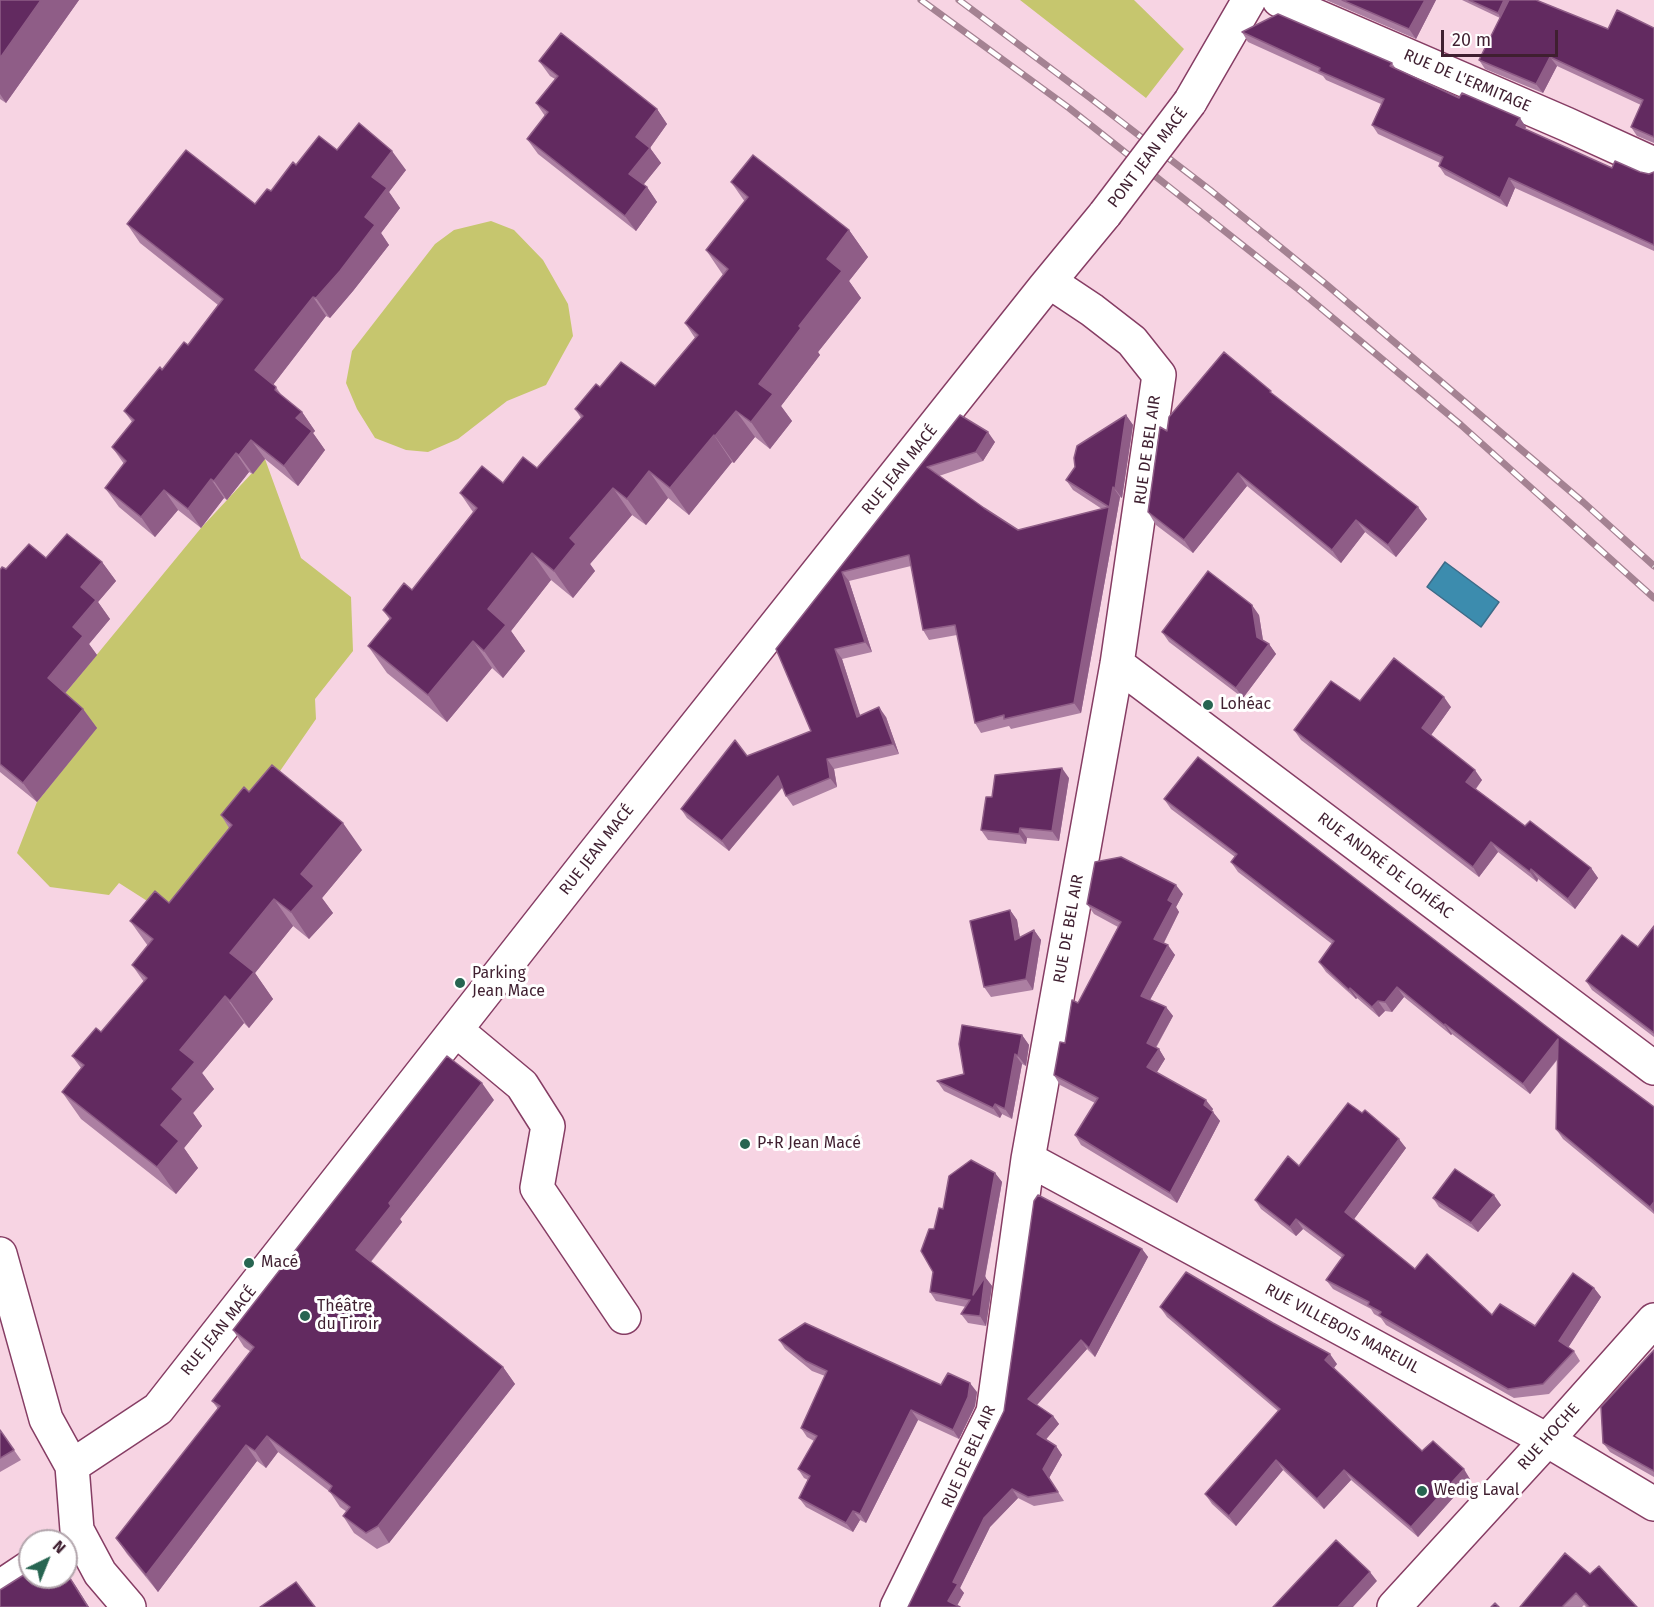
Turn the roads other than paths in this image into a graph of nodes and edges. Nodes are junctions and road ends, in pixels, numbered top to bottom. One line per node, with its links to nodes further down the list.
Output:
1 (1249, 0): 4 (street, PONT JEAN MACÉ, bridge)
2 (1279, 0): 3 (street, RUE DE L'ERMITAGE)
3 (1654, 164)
4 (1105, 214): 5 (street, RUE JEAN MACÉ)
5 (1050, 282): 6 (street, RUE DE BEL AIR); 7 (street, RUE JEAN MACÉ)
6 (1117, 664): 8 (street, RUE ANDRÉ DE LOHÉAC); 9 (street, RUE DE BEL AIR)
7 (456, 1030): 11 (street); 14 (street, RUE JEAN MACÉ)
8 (1654, 1068)
9 (1028, 1159): 13 (street, RUE VILLEBOIS MAREUIL); 21 (street, RUE DE BEL AIR)
10 (0, 1254): 14 (street)
11 (624, 1317)
12 (1654, 1320): 13 (street, RUE HOCHE)
13 (1547, 1440): 15 (street, RUE VILLEBOIS MAREUIL); 22 (street, RUE HOCHE)
14 (72, 1466): 16 (street)
15 (1654, 1504)
16 (70, 1529)
17 (78, 1546): 20 (street)
18 (18, 1575): 19 (street)
19 (0, 1587)
20 (129, 1607)
21 (897, 1607)
22 (1394, 1607)

